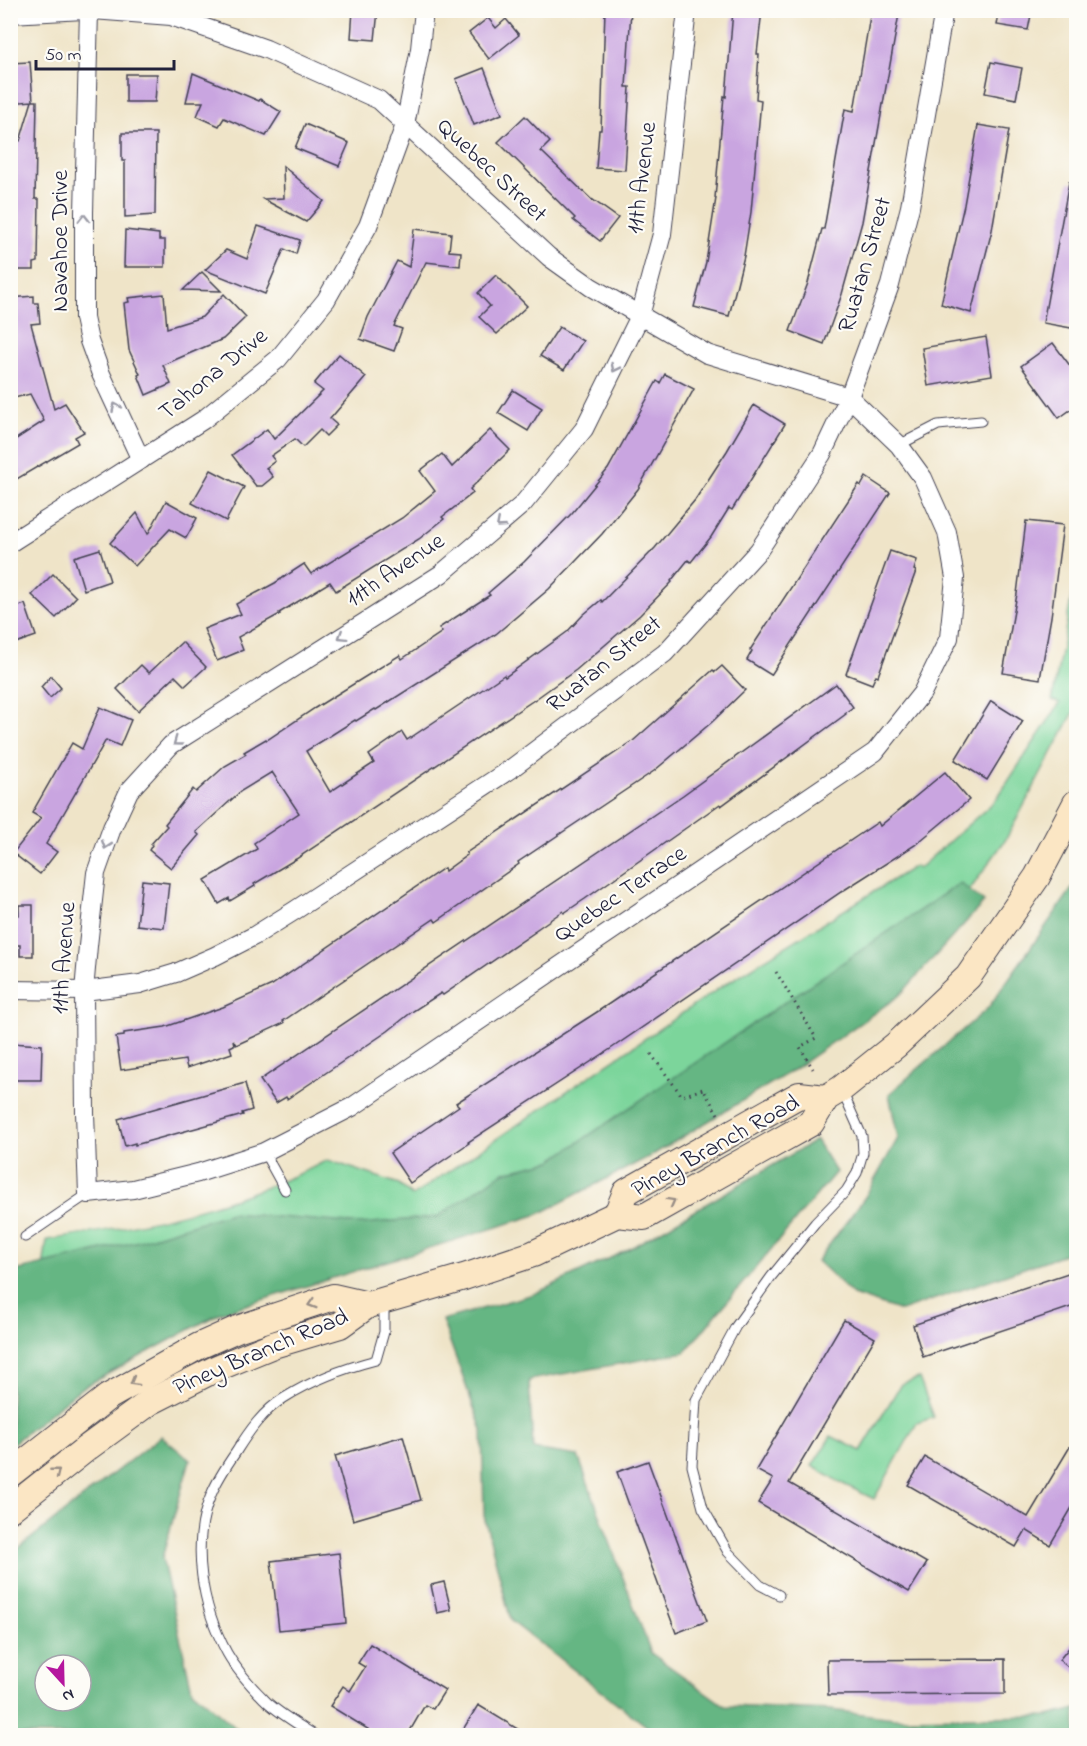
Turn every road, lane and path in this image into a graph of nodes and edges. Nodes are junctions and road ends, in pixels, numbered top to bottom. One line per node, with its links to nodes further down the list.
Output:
1 (84, 10): 6 (street)
2 (91, 10): 7 (street, Quebec Street); 12 (street, Navahoe Drive, one-way to 2)
3 (424, 10): 7 (street, Tahona Drive)
4 (687, 10): 8 (street, 11th Avenue)
5 (944, 10): 9 (street, Ruatan Street)
6 (10, 14)
7 (405, 125): 8 (street, Quebec Street); 12 (street, Tahona Drive)
8 (640, 316): 9 (street, Quebec Street); 17 (street, 11th Avenue, one-way to 17)
9 (849, 397): 11 (street, Quebec Terrace); 17 (street, Ruatan Street)
10 (981, 421): 11 (lane)
11 (899, 445): 22 (street, Quebec Terrace)
12 (141, 460): 13 (street, Tahona Drive)
13 (10, 543)
14 (1077, 803): 20 (main road, Piney Branch Road)
15 (776, 972): 19 (path)
16 (10, 990): 17 (street, Ruatan Street)
17 (84, 991): 24 (street, 11th Avenue)
18 (651, 1053): 21 (path)
19 (813, 1069)
20 (833, 1093): 26 (main road, Piney Branch Road); 29 (lane)
21 (722, 1123)
22 (264, 1152): 23 (lane); 24 (street, Quebec Terrace)
23 (285, 1190)
24 (88, 1194): 25 (lane)
25 (25, 1237)
26 (376, 1303): 27 (main road, Piney Branch Road, one-way to 27); 28 (main road, Piney Branch Road, one-way to 26); 30 (lane)
27 (10, 1474)
28 (10, 1509)
29 (779, 1595)
30 (316, 1736)

